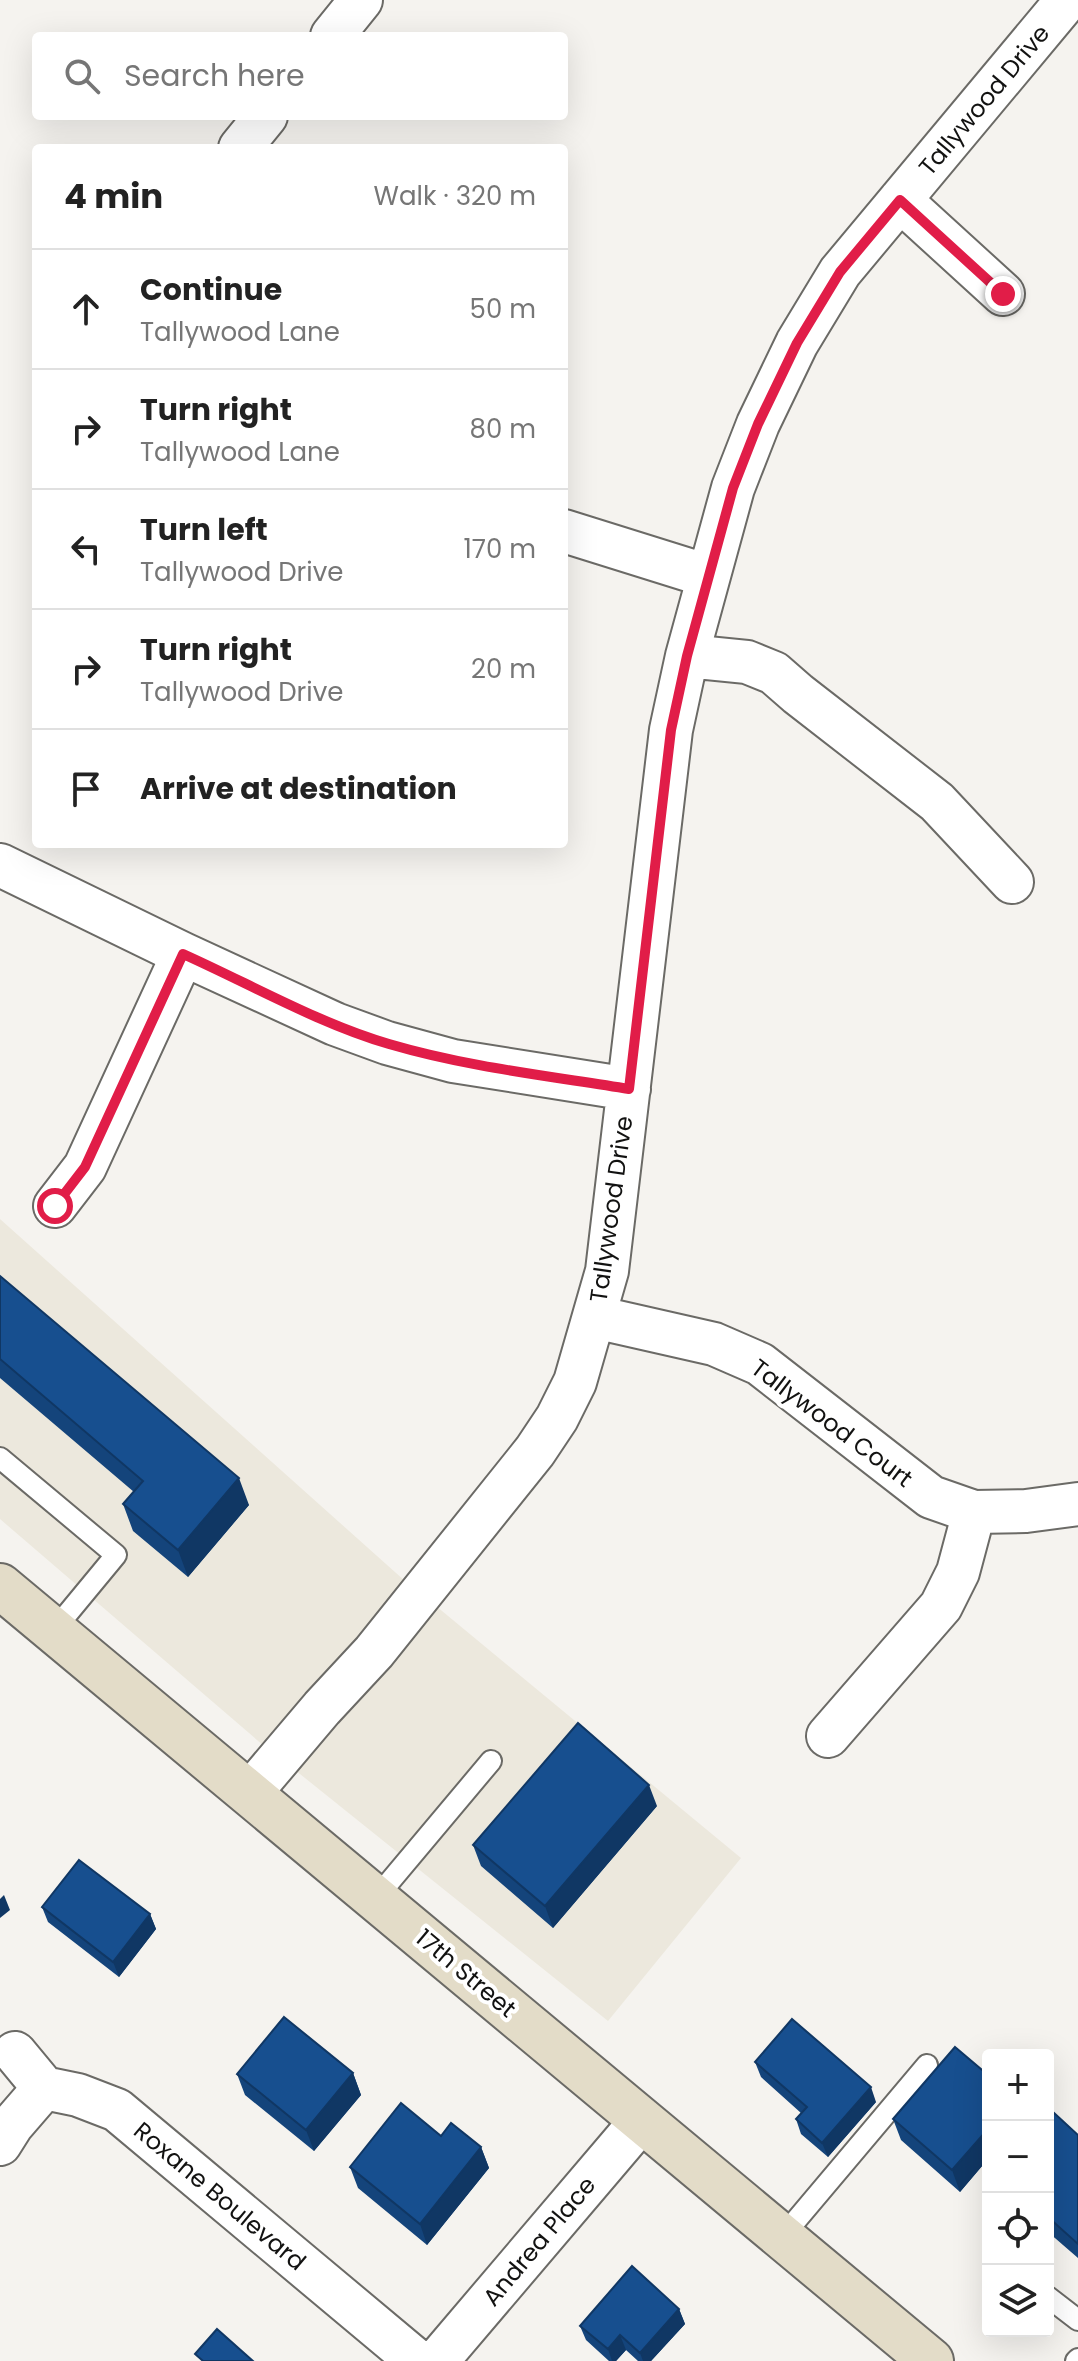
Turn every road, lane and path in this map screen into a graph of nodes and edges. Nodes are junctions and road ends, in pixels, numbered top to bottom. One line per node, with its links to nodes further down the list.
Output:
1 (361, 0): 3 (street)
2 (1067, 0): 6 (street, Tallywood Drive)
3 (335, 32)
4 (263, 120): 5 (street)
5 (243, 144)
6 (900, 200): 7 (street); 9 (street, Tallywood Drive)
7 (1003, 294)
8 (568, 532): 9 (street)
9 (708, 576): 10 (street, Tallywood Drive)
10 (687, 656): 12 (street); 14 (street, Tallywood Drive)
11 (0, 865): 13 (street)
12 (1012, 882)
13 (183, 954): 14 (street); 15 (street)
14 (629, 1089): 16 (street, Tallywood Drive)
15 (55, 1206)
16 (595, 1317): 19 (street, Tallywood Court); 24 (street, Tallywood Drive)
17 (0, 1458): 21 (lane)
18 (1078, 1504): 19 (street, Tallywood Court)
19 (974, 1512): 22 (street)
20 (0, 1586): 21 (main road, 17th Street)
21 (54, 1630): 24 (main road, 17th Street)
22 (828, 1736)
23 (491, 1761): 25 (lane)
24 (250, 1793): 25 (main road, 17th Street)
25 (376, 1898): 29 (main road, 17th Street)
26 (15, 2053): 28 (street)
27 (927, 2065): 31 (lane)
28 (44, 2088): 30 (street); 34 (street, Roxane Boulevard)
29 (642, 2120): 31 (main road, 17th Street); 35 (street, Andrea Place)
30 (0, 2144)
31 (782, 2237): 36 (main road, 17th Street)
32 (1054, 2302): 33 (lane)
33 (1078, 2320)
34 (417, 2361)
35 (437, 2361)
36 (931, 2361)

